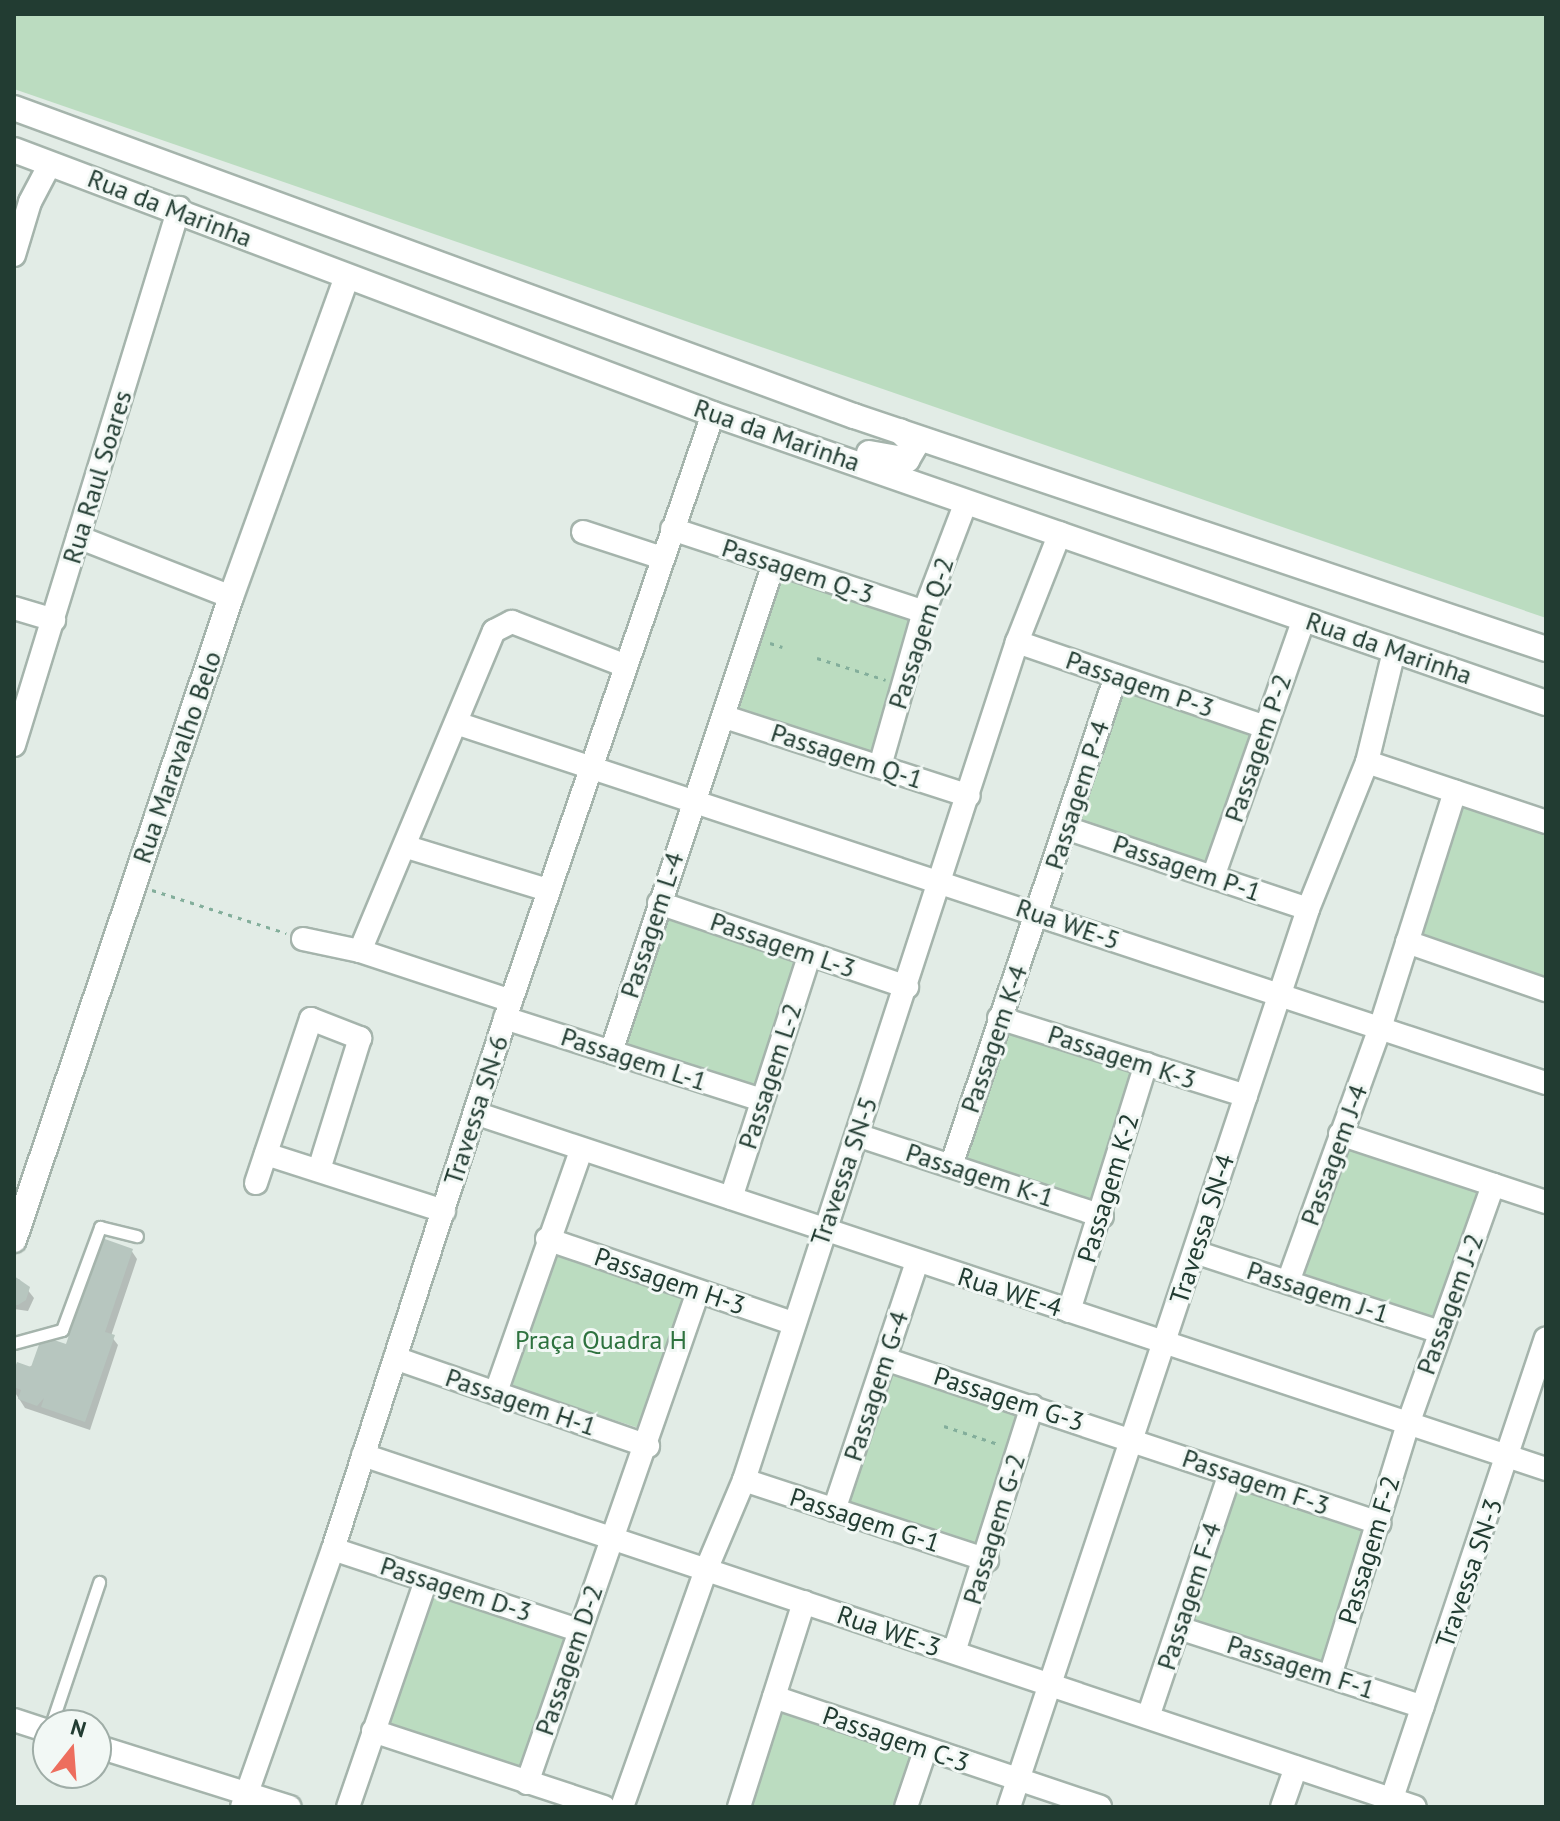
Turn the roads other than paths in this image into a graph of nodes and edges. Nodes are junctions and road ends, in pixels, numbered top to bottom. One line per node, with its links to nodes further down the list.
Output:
1 (14, 108): 2 (main road, Rua da Marinha)
2 (144, 156): 3 (main road); 10 (main road, Rua da Marinha)
3 (32, 157): 4 (street); 5 (main road, Rua da Marinha)
4 (22, 200): 6 (street)
5 (179, 208): 7 (main road, Rua da Marinha); 15 (street, Rua Raul Soares)
6 (14, 255)
7 (347, 277): 8 (main road, Rua da Marinha); 18 (main road, Rua Maravalho Belo)
8 (713, 414): 9 (main road, Rua da Marinha); 12 (street, Travessa SN-6)
9 (753, 428): 10 (main road); 11 (main road, Rua da Marinha)
10 (900, 431): 24 (main road, Rua da Marinha)
11 (966, 502): 14 (main road, Rua da Marinha); 20 (street, Passagem Q-2)
12 (672, 529): 16 (street, Travessa SN-6); 17 (street, Passagem Q-3)
13 (583, 532): 16 (street)
14 (1060, 533): 21 (main road, Rua da Marinha); 23 (street, Travessa SN-5)
15 (78, 537): 18 (street); 22 (street, Rua Raul Soares)
16 (662, 558): 26 (street, Travessa SN-6)
17 (774, 563): 20 (street, Passagem Q-3); 29 (street, Passagem L-4)
18 (231, 597): 79 (main road, Rua Maravalho Belo)
19 (14, 608): 22 (street)
20 (924, 612): 35 (street, Passagem Q-2)
21 (1304, 619): 25 (main road, Rua da Marinha); 31 (street, Passagem P-2)
22 (54, 620): 32 (street, Rua Raul Soares)
23 (1017, 642): 27 (street, Passagem P-3); 37 (street, Travessa SN-5)
24 (1546, 649)
25 (1394, 651): 28 (main road, Rua da Marinha); 33 (street, Travessa SN-4)
26 (626, 666): 30 (street); 34 (street, Travessa SN-6)
27 (1116, 676): 31 (street, Passagem P-3); 40 (street, Passagem P-4)
28 (1546, 703)
29 (725, 717): 35 (street, Passagem Q-1); 38 (street, Passagem L-4)
30 (456, 723): 34 (street, Rua WE-5); 41 (street)
31 (1263, 726): 42 (street, Passagem P-2)
32 (14, 745)
33 (1367, 762): 36 (street); 46 (street, Travessa SN-4)
34 (591, 766): 38 (street, Rua WE-5); 44 (street, Travessa SN-6)
35 (880, 766): 37 (street, Passagem Q-1)
36 (1455, 792): 39 (street); 49 (street, Passagem J-4)
37 (969, 796): 43 (street, Travessa SN-5)
38 (693, 798): 43 (street, Rua WE-5); 45 (street, Passagem L-4)
39 (1546, 822)
40 (1066, 828): 42 (street, Passagem P-1); 47 (street, Passagem P-4)
41 (407, 847): 44 (street); 50 (street)
42 (1213, 877): 46 (street, Passagem P-1)
43 (942, 881): 47 (street, Rua WE-5); 52 (street, Travessa SN-5)
44 (548, 890): 55 (street, Travessa SN-6)
45 (659, 903): 51 (street, Passagem L-3); 58 (street, Passagem L-4)
46 (1308, 909): 54 (street, Travessa SN-4)
47 (1039, 914): 54 (street, Rua WE-5); 56 (street, Passagem K-4)
48 (303, 939): 50 (street, Passagem L-1)
49 (1407, 942): 53 (street); 57 (street, Passagem J-4)
50 (360, 951): 55 (street, Passagem L-1)
51 (810, 954): 52 (street, Passagem L-3); 62 (street, Passagem L-2)
52 (907, 987): 65 (street, Travessa SN-5)
53 (1546, 990)
54 (1280, 998): 57 (street, Rua WE-5); 61 (street, Travessa SN-4)
55 (508, 1009): 58 (street, Passagem L-1); 63 (street, Travessa SN-6)
56 (999, 1018): 59 (street, Passagem K-3); 68 (street, Passagem K-4)
57 (1380, 1028): 60 (street, Rua WE-5); 64 (street, Passagem J-4)
58 (611, 1052): 62 (street, Passagem L-1)
59 (1146, 1064): 61 (street, Passagem K-3); 75 (street, Passagem K-2)
60 (1546, 1083)
61 (1246, 1096): 80 (street, Travessa SN-4)
62 (762, 1100): 72 (street, Passagem L-2)
63 (475, 1113): 66 (street, Rua WE-4); 74 (street, Travessa SN-6)
64 (1340, 1134): 71 (street); 82 (street, Passagem J-4)
65 (857, 1135): 68 (street, Passagem K-1); 76 (street, Travessa SN-5)
66 (581, 1150): 72 (street, Rua WE-4); 78 (street)
67 (266, 1154): 69 (street); 69 (street); 70 (street)
68 (951, 1166): 75 (street, Passagem K-1)
69 (319, 1170): 74 (street)
70 (256, 1183)
71 (1493, 1185): 73 (street); 86 (street, Passagem J-2)
72 (731, 1198): 76 (street, Rua WE-4)
73 (1546, 1202)
74 (444, 1211): 90 (street, Travessa SN-6)
75 (1102, 1216): 84 (street, Passagem K-2)
76 (824, 1230): 81 (street, Rua WE-4); 85 (street, Travessa SN-5)
77 (137, 1236): 88 (lane)
78 (547, 1239): 83 (street, Passagem H-3); 92 (street)
79 (14, 1240)
80 (1195, 1252): 82 (street, Passagem J-1); 89 (street, Travessa SN-4)
81 (917, 1262): 84 (street, Rua WE-4); 91 (street, Passagem G-4)
82 (1288, 1282): 86 (street, Passagem J-1)
83 (698, 1292): 85 (street, Passagem H-3); 96 (street, Passagem D-2)
84 (1069, 1311): 89 (street, Rua WE-4)
85 (793, 1323): 101 (street, Travessa SN-5)
86 (1440, 1332): 94 (street, Passagem J-2)
87 (1546, 1341): 98 (street, Travessa SN-3)
88 (14, 1343)
89 (1164, 1346): 94 (street, Rua WE-4); 95 (street, Travessa SN-4)
90 (395, 1358): 92 (street, Passagem H-1); 97 (street, Travessa SN-6)
91 (885, 1359): 93 (street, Passagem G-3); 102 (street, Passagem G-4)
92 (496, 1392): 96 (street, Passagem H-1)
93 (1032, 1406): 95 (street, Passagem G-3); 106 (street, Passagem G-2)
94 (1408, 1424): 98 (street, Rua WE-4); 103 (street, Passagem F-2)
95 (1132, 1439): 100 (street, Passagem F-3); 115 (street, Travessa SN-4)
96 (648, 1446): 104 (street, Passagem D-2)
97 (363, 1455): 104 (street, Rua WE-3); 105 (street, Travessa SN-6)
98 (1508, 1457): 99 (street, Rua WE-4); 117 (street, Travessa SN-3)
99 (1546, 1469)
100 (1230, 1474): 103 (street, Passagem F-3); 111 (street, Passagem F-4)
101 (744, 1480): 102 (street, Passagem G-1); 107 (street, Travessa SN-5)
102 (834, 1510): 106 (street, Passagem G-1)
103 (1379, 1523): 114 (street, Passagem F-2)
104 (612, 1538): 107 (street, Rua WE-3); 112 (street, Passagem D-2)
105 (333, 1549): 108 (street, Passagem D-3); 126 (street, Travessa SN-6)
106 (987, 1560): 113 (street, Passagem G-2)
107 (706, 1570): 110 (street, Rua WE-3); 131 (street, Travessa SN-5)
108 (426, 1580): 112 (street, Passagem D-3); 120 (street)
109 (99, 1582): 118 (lane)
110 (804, 1602): 113 (street, Rua WE-3); 116 (street)
111 (1179, 1628): 114 (street, Passagem F-1); 119 (street, Passagem F-4)
112 (578, 1630): 125 (street, Passagem D-2)
113 (954, 1652): 115 (street, Rua WE-3)
114 (1330, 1676): 117 (street, Passagem F-1)
115 (1050, 1685): 119 (street, Rua WE-3); 124 (street, Travessa SN-4)
116 (774, 1697): 121 (street, Passagem C-3); 132 (street)
117 (1423, 1707): 127 (street, Travessa SN-3)
118 (56, 1709)
119 (1148, 1717): 123 (street, Rua WE-3)
120 (373, 1731): 125 (street); 129 (street)
121 (926, 1748): 124 (street, Passagem C-3); 133 (street)
122 (112, 1752): 126 (street)
123 (1296, 1767): 127 (street, Rua WE-3); 136 (street)
124 (1018, 1781): 134 (street, Travessa SN-4); 135 (street, Passagem C-3)
125 (527, 1783): 130 (street)
126 (244, 1801): 128 (street)
127 (1390, 1803): 137 (street, Rua WE-3)
128 (290, 1807)
129 (348, 1807)
130 (604, 1807)
131 (622, 1807)
132 (739, 1807)
133 (906, 1807)
134 (1009, 1807)
135 (1100, 1807)
136 (1282, 1807)
137 (1415, 1807)

